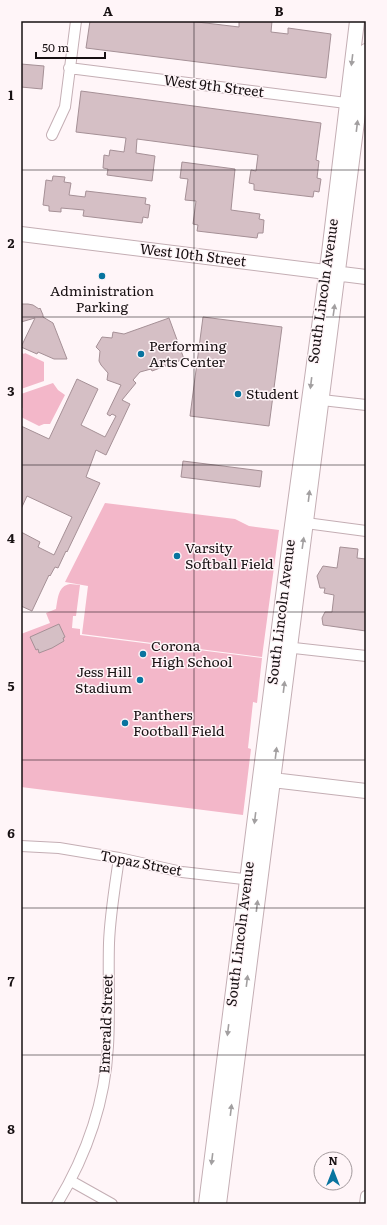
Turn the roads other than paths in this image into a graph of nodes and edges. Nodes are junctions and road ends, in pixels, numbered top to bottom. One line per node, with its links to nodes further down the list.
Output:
1 (76, 21): 4 (street)
2 (357, 21): 5 (main road, South Lincoln Avenue, one-way to 5)
3 (366, 51): 5 (main road, South Lincoln Avenue)
4 (69, 68): 5 (street, West 9th Street); 6 (street)
5 (353, 104): 8 (main road, South Lincoln Avenue)
6 (52, 135)
7 (21, 234): 8 (main road, West 10th Street)
8 (332, 273): 9 (main road, West 10th Street); 10 (main road, South Lincoln Avenue, one-way to 8); 14 (main road, South Lincoln Avenue, one-way to 14)
9 (366, 277)
10 (322, 400): 11 (street); 12 (main road, South Lincoln Avenue, one-way to 10)
11 (366, 405)
12 (306, 523): 13 (street); 14 (main road, South Lincoln Avenue, one-way to 12)
13 (366, 531)
14 (283, 647): 15 (street); 16 (main road, South Lincoln Avenue)
15 (366, 656)
16 (266, 780): 17 (main road); 20 (main road, South Lincoln Avenue)
17 (366, 791)
18 (21, 846): 19 (street, Topaz Street)
19 (119, 858): 20 (street, Topaz Street); 21 (street, Emerald Street)
20 (254, 880): 25 (main road, South Lincoln Avenue, one-way to 25); 26 (main road, South Lincoln Avenue, one-way to 20)
21 (71, 1181): 23 (street, Emerald Street); 24 (street)
22 (366, 1196): 27 (street)
23 (57, 1204)
24 (112, 1204)
25 (206, 1204)
26 (219, 1204)
27 (365, 1204)

